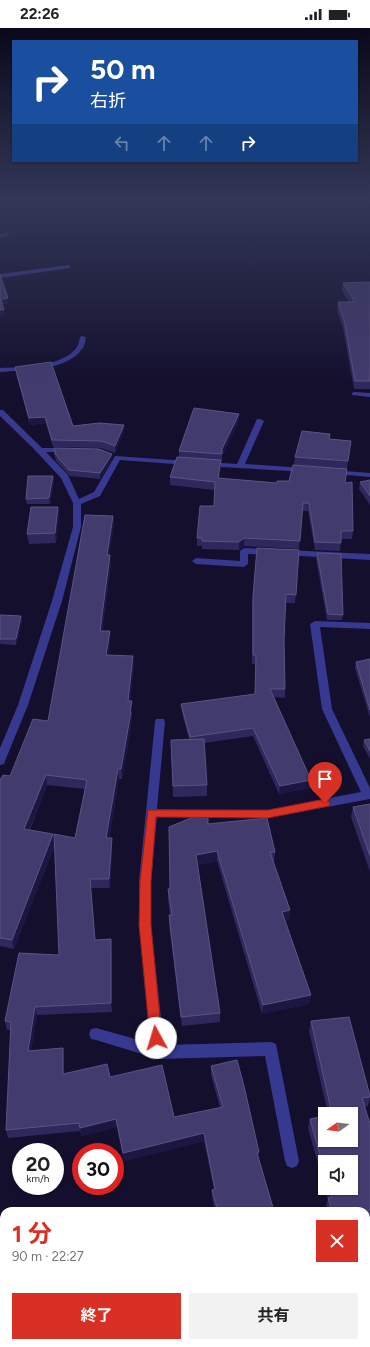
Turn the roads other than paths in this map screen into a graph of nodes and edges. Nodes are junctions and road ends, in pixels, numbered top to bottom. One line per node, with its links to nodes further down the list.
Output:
1 (68, 267): 2 (street)
2 (0, 276)
3 (83, 338): 4 (street)
4 (0, 370)
5 (354, 394): 6 (street)
6 (370, 395)
7 (0, 412): 9 (street)
8 (260, 421): 11 (street)
9 (39, 450): 10 (street); 16 (street)
10 (78, 450)
11 (240, 466): 12 (street); 16 (street)
12 (309, 471)
13 (324, 472): 14 (street)
14 (370, 474): 15 (street)
15 (370, 478)
16 (77, 503): 21 (street)
17 (370, 557): 18 (street)
18 (196, 561)
19 (370, 626): 22 (street)
20 (160, 722): 23 (street)
21 (0, 761)
22 (369, 795): 23 (street)
23 (151, 813): 25 (street)
24 (96, 1034): 25 (street)
25 (158, 1052): 26 (street)
26 (292, 1161)

